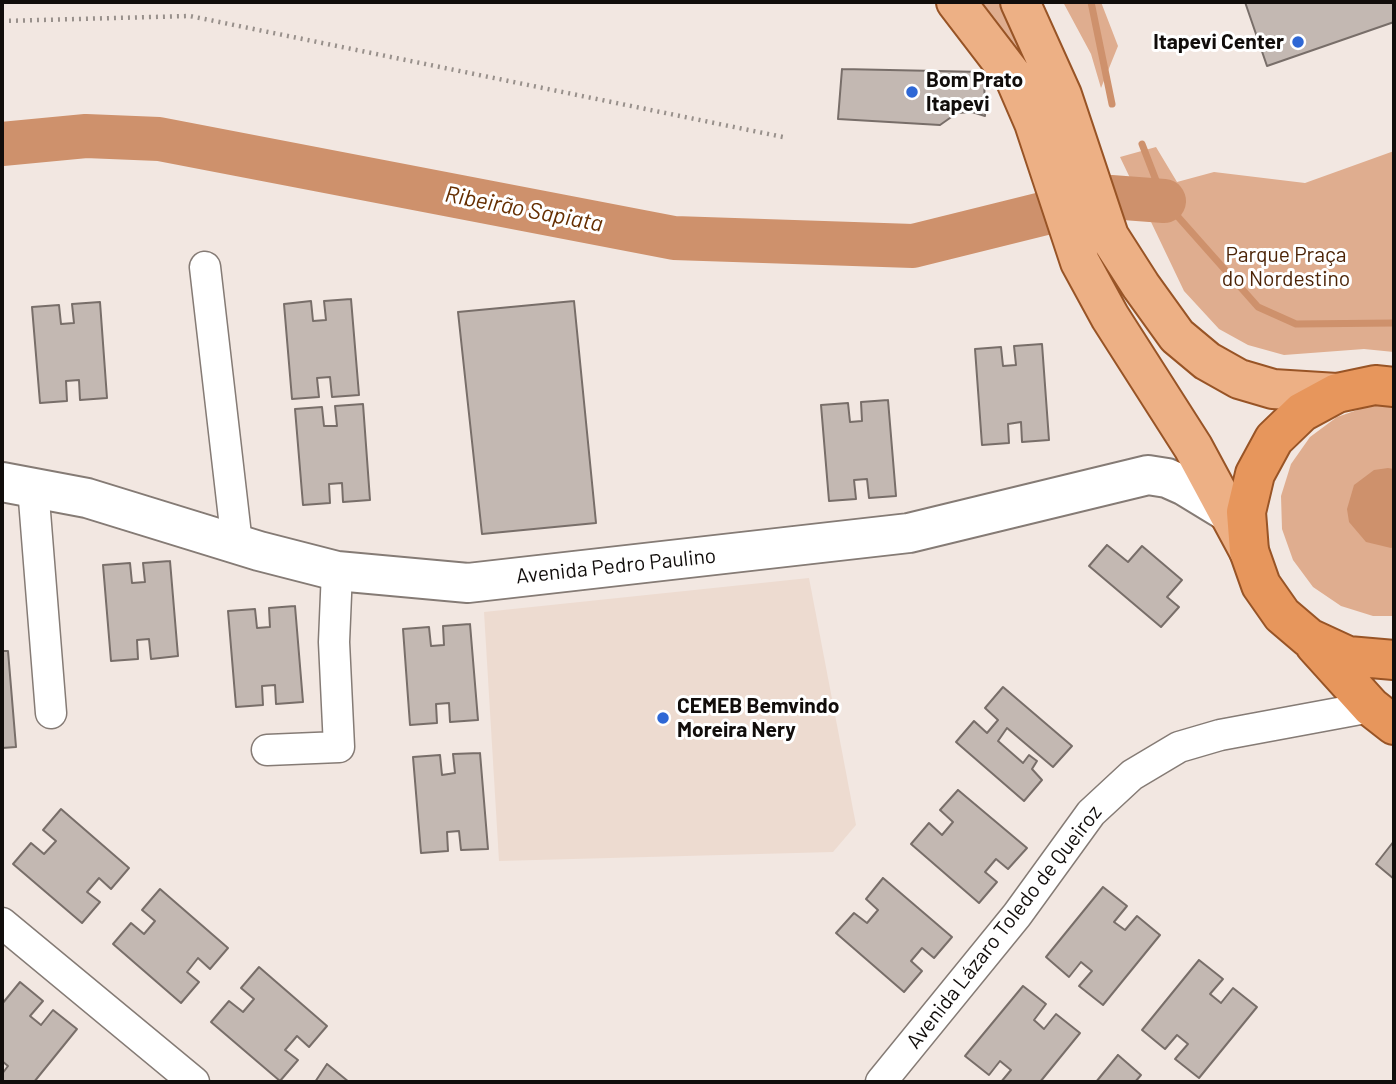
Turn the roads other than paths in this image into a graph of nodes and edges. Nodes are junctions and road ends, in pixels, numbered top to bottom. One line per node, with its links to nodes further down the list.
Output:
1 (956, 2): 7 (main road)
2 (1020, 2): 5 (main road)
3 (205, 267): 8 (street)
4 (1394, 387): 5 (highway)
5 (1337, 393): 9 (highway)
6 (17, 484): 8 (main road, Avenida Pedro Paulino); 13 (street)
7 (1226, 511): 9 (main road); 10 (main road, Avenida Pedro Paulino)
8 (237, 544): 10 (main road, Avenida Pedro Paulino)
9 (1249, 551): 11 (highway)
10 (337, 570): 15 (street)
11 (1309, 638): 12 (highway); 14 (highway)
12 (1394, 660)
13 (51, 713)
14 (1382, 716): 18 (street, Avenida Lázaro Toledo de Queiroz)
15 (267, 750)
16 (2, 923): 17 (street)
17 (194, 1082)
18 (881, 1082)

